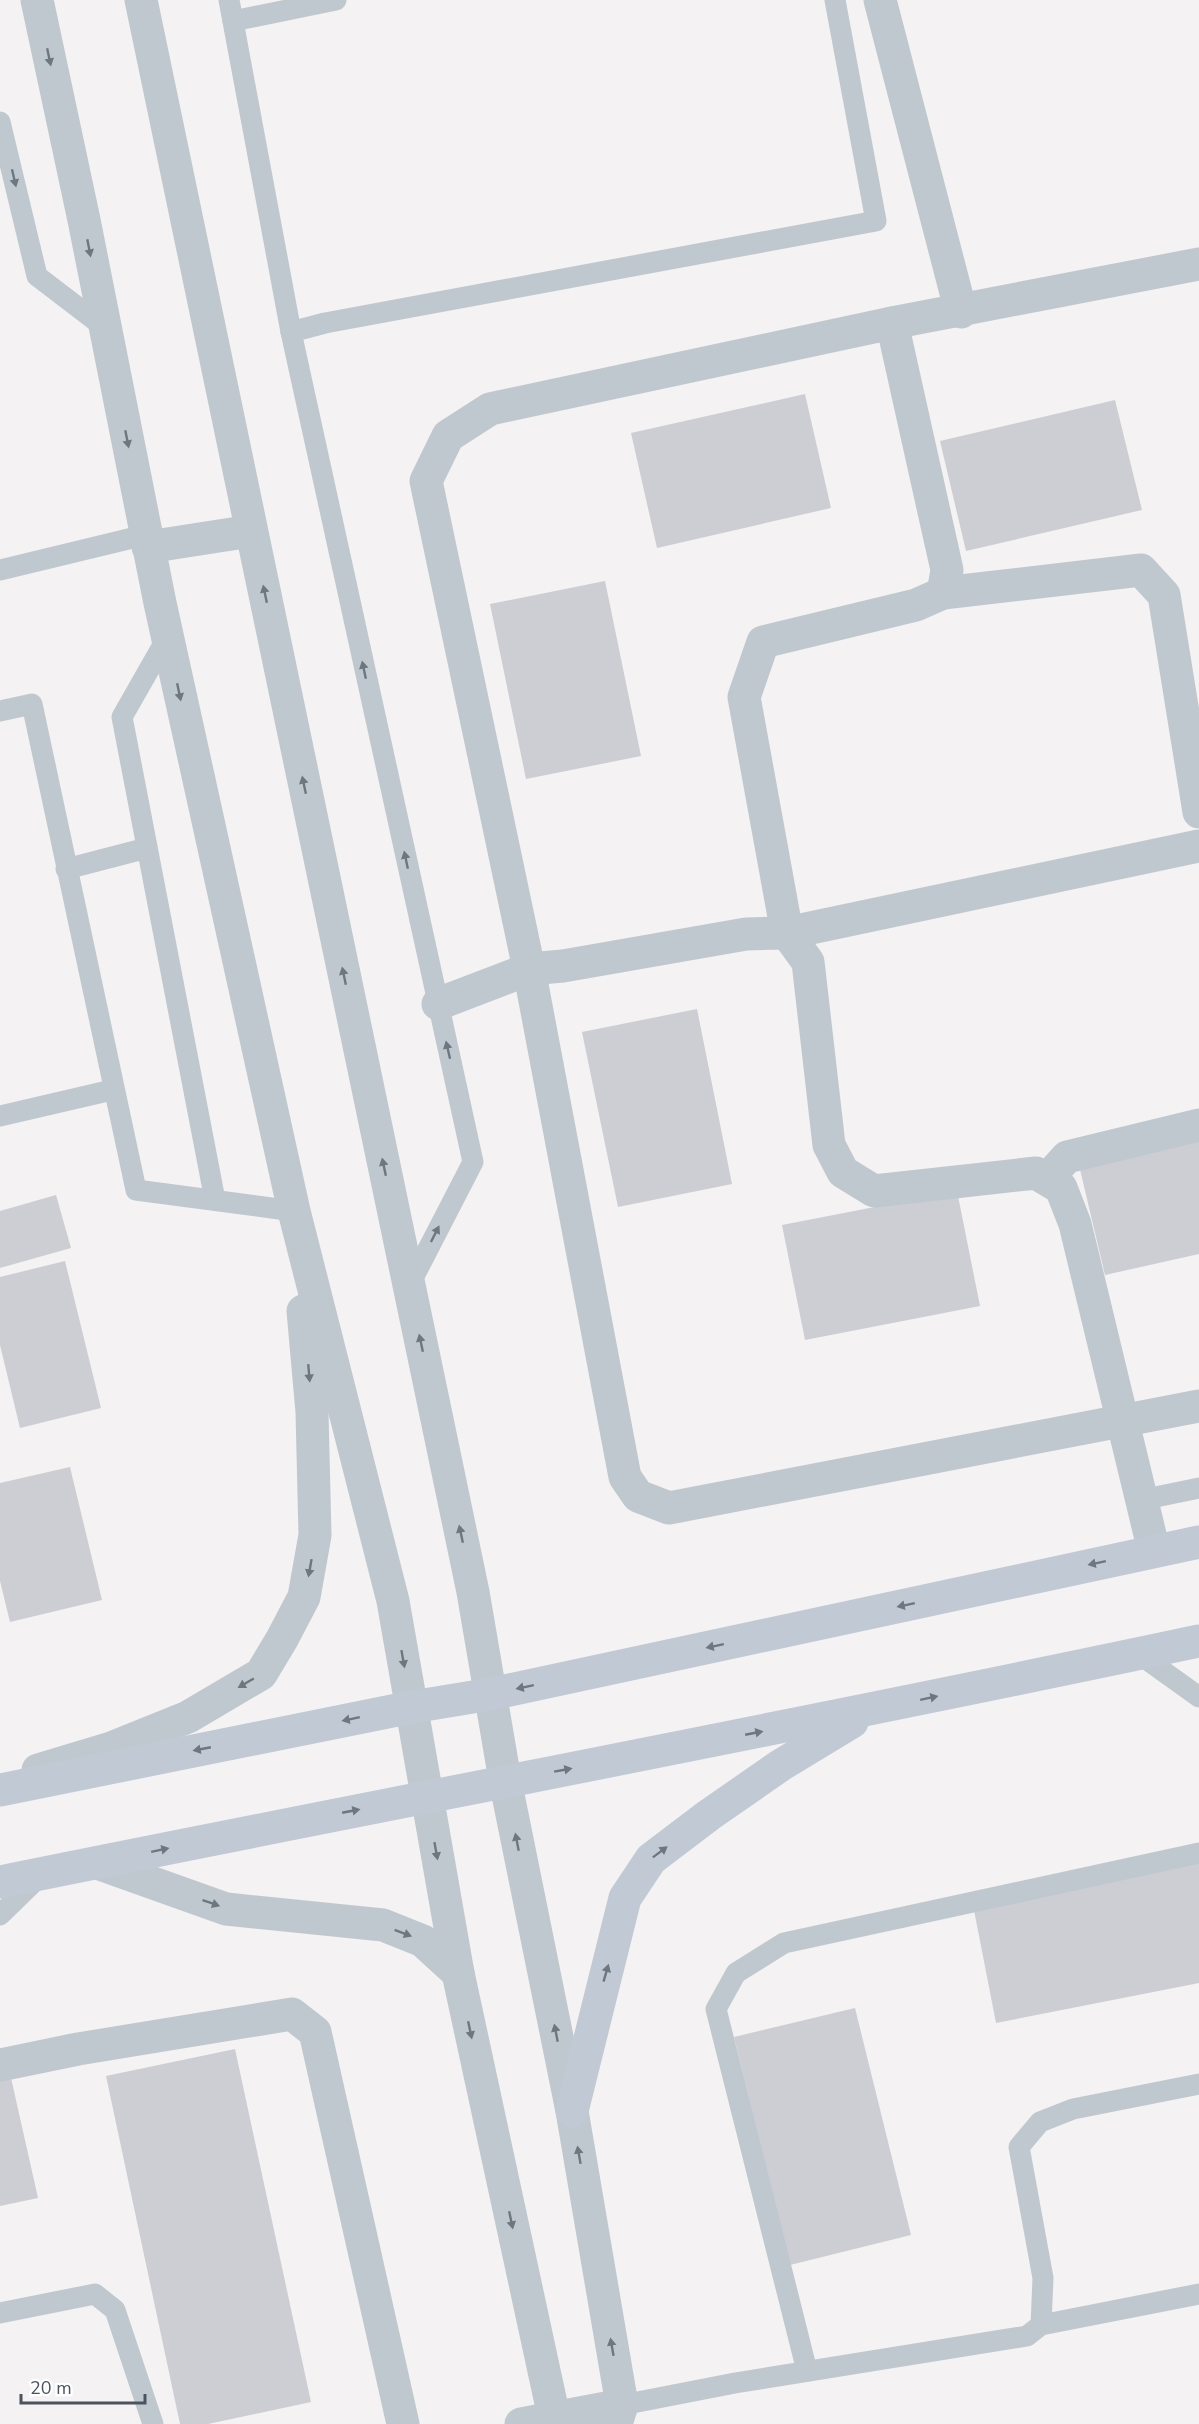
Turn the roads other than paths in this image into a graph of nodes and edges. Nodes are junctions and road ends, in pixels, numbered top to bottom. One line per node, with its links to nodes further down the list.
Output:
1 (37, 0): 12 (street, one-way to 12)
2 (141, 0): 14 (street)
3 (229, 0): 7 (lane)
4 (336, 0): 7 (lane)
5 (835, 0): 13 (lane)
6 (880, 0): 10 (street)
7 (233, 21): 13 (lane)
8 (0, 122): 12 (lane, one-way to 12)
9 (1199, 264): 10 (street)
10 (961, 312): 11 (street)
11 (892, 323): 17 (street); 25 (street)
12 (105, 328): 15 (street, one-way to 15)
13 (291, 332): 26 (lane, one-way to 13)
14 (251, 531): 15 (street); 33 (street, one-way to 14)
15 (147, 541): 16 (lane); 18 (street)
16 (0, 570)
17 (943, 593): 20 (street); 24 (street)
18 (167, 639): 22 (lane); 32 (street, one-way to 32)
19 (0, 711): 23 (lane)
20 (1199, 812)
21 (1199, 846): 24 (street)
22 (147, 848): 23 (lane); 31 (lane)
23 (66, 868): 27 (lane)
24 (787, 933): 25 (street); 30 (street)
25 (529, 969): 26 (street); 35 (street)
26 (438, 1004): 33 (lane, one-way to 26)
27 (112, 1090): 28 (lane); 31 (lane)
28 (0, 1116)
29 (1199, 1125): 30 (street)
30 (1047, 1179): 35 (street)
31 (214, 1200): 32 (lane)
32 (294, 1211): 44 (street, one-way to 44); 47 (street, one-way to 47)
33 (409, 1286): 42 (street, one-way to 33)
34 (1199, 1406): 35 (street)
35 (1121, 1421): 37 (street)
36 (1199, 1488): 37 (lane)
37 (1141, 1500): 39 (street)
38 (1199, 1542): 39 (street)
39 (1154, 1551): 42 (street, one-way to 42)
40 (1199, 1641): 41 (street)
41 (1139, 1653): 43 (lane); 45 (street, one-way to 41)
42 (491, 1694): 44 (street); 46 (street)
43 (1199, 1697)
44 (412, 1707): 48 (street, one-way to 48); 49 (street)
45 (872, 1710): 46 (street, one-way to 45); 58 (street, one-way to 45)
46 (505, 1780): 49 (street); 58 (street, one-way to 46)
47 (0, 1781)
48 (0, 1790)
49 (427, 1796): 51 (street, one-way to 49); 55 (street, one-way to 55)
50 (1199, 1853): 62 (lane)
51 (97, 1863): 52 (street); 55 (street, one-way to 55)
52 (43, 1874): 53 (street); 54 (lane)
53 (0, 1882)
54 (0, 1916)
55 (458, 1972): 64 (street, one-way to 64)
56 (0, 2065): 66 (street)
57 (1199, 2084): 61 (lane)
58 (572, 2111): 63 (street, one-way to 58)
59 (1199, 2294): 61 (lane)
60 (0, 2313): 65 (lane)
61 (1041, 2325): 62 (lane)
62 (807, 2371): 63 (lane)
63 (619, 2414): 64 (street)
64 (556, 2420): 67 (street)
65 (153, 2424)
66 (403, 2424)
67 (521, 2424)

